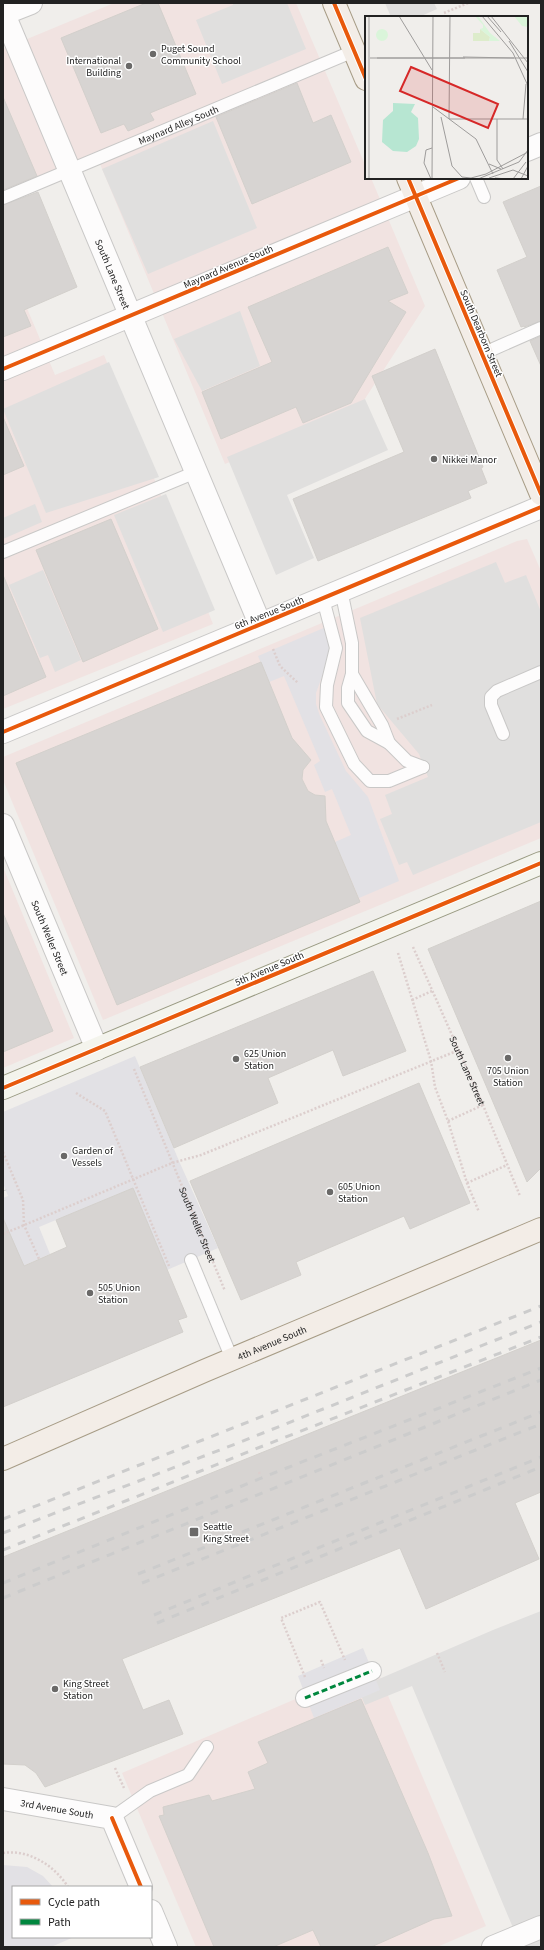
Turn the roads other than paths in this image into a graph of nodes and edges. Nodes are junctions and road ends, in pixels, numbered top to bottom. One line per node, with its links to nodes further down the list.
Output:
1 (31, 3): 3 (street)
2 (334, 3): 4 (main road)
3 (3, 14): 8 (street, South Lane Street)
4 (354, 51): 5 (main road); 8 (lane, Maynard Alley South)
5 (365, 77)
6 (541, 144): 7 (street)
7 (528, 150)
8 (69, 170): 13 (lane, Maynard Alley South); 14 (street, South Lane Street)
9 (454, 179): 11 (street, Maynard Avenue South)
10 (476, 179): 12 (lane)
11 (412, 187): 14 (street, Maynard Avenue South); 16 (main road, South Dearborn Street)
12 (484, 197)
13 (3, 198)
14 (130, 316): 17 (street, Maynard Avenue South); 18 (street, South Lane Street)
15 (541, 328): 16 (lane)
16 (482, 354): 19 (main road, South Dearborn Street)
17 (3, 369)
18 (196, 472): 21 (lane); 23 (street, South Lane Street)
19 (541, 494)
20 (541, 506): 22 (street, 6th Avenue South)
21 (3, 552)
22 (332, 594): 23 (street, 6th Avenue South); 25 (lane); 28 (lane)
23 (260, 624): 26 (street, 6th Avenue South)
24 (541, 672): 27 (lane)
25 (352, 674): 28 (lane); 28 (lane)
26 (3, 732)
27 (503, 734)
28 (389, 743)
29 (3, 826): 31 (street, South Weller Street)
30 (541, 863): 31 (main road, 5th Avenue South)
31 (97, 1049): 32 (main road, 5th Avenue South)
32 (3, 1088)
33 (541, 1229): 35 (main road, 4th Avenue South)
34 (190, 1260): 35 (lane, South Weller Street)
35 (232, 1359): 36 (main road, 4th Avenue South)
36 (3, 1459)
37 (372, 1671): 38 (street)
38 (305, 1698)
39 (207, 1748): 41 (lane)
40 (3, 1799): 41 (street, 3rd Avenue South)
41 (112, 1818): 42 (street)
42 (141, 1886)
43 (152, 1913): 45 (street)
44 (541, 1927): 46 (street)
45 (166, 1947)
46 (493, 1947)

